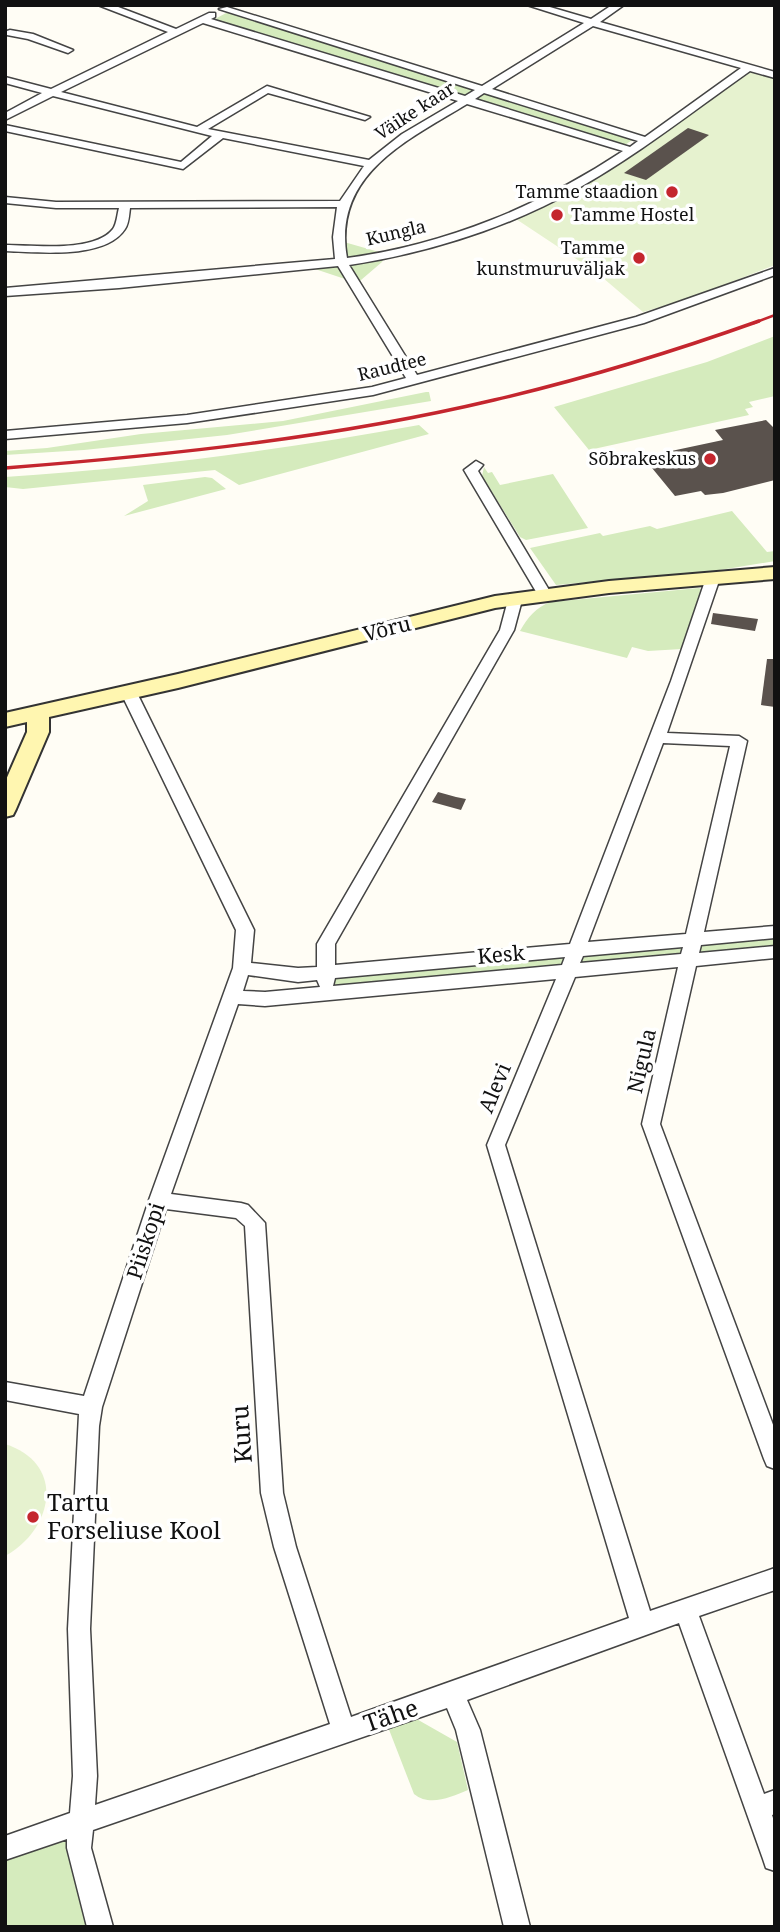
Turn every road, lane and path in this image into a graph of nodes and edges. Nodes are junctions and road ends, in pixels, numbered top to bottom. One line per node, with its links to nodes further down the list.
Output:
1 (103, 5): 8 (street)
2 (532, 5): 6 (street)
3 (619, 5): 6 (street, Väike kaar)
4 (228, 7): 5 (street); 13 (street)
5 (203, 20): 8 (street); 15 (street)
6 (592, 23): 10 (street); 13 (street, Väike kaar)
7 (7, 32): 9 (street)
8 (176, 32): 14 (street)
9 (68, 50)
10 (749, 67): 11 (street); 21 (street, Kungla)
11 (775, 75)
12 (5, 80): 14 (street)
13 (483, 90): 15 (street, Väike kaar); 21 (street)
14 (49, 93): 16 (street); 19 (street)
15 (467, 100): 22 (street); 23 (street, Väike kaar)
16 (5, 117)
17 (365, 117): 19 (street)
18 (5, 128): 20 (street)
19 (199, 130): 20 (street)
20 (220, 135): 23 (street)
21 (645, 140): 22 (street, Kungla)
22 (630, 150): 28 (street, Kungla)
23 (372, 164): 25 (street, Väike kaar)
24 (5, 200): 26 (street)
25 (343, 204): 26 (street); 28 (street, Väike kaar)
26 (125, 206): 27 (street)
27 (5, 248)
28 (341, 261): 30 (street, Kungla); 31 (street)
29 (775, 271): 31 (street, Raudtee)
30 (5, 292)
31 (414, 381): 32 (street, Raudtee)
32 (5, 435)
33 (476, 465): 36 (street)
34 (775, 573): 35 (main road, Võru)
35 (713, 578): 36 (main road, Võru); 41 (street, Alevi)
36 (545, 594): 37 (main road, Võru)
37 (514, 600): 38 (main road, Võru); 50 (street)
38 (129, 693): 39 (main road, Võru); 48 (street, Piiskopi)
39 (38, 713): 40 (main road, Võru); 42 (main road)
40 (5, 720)
41 (657, 738): 44 (street, Nigula); 45 (street, Alevi)
42 (5, 809)
43 (775, 932): 44 (street, Kesk)
44 (692, 940): 45 (street, Kesk); 47 (street, Nigula)
45 (576, 950): 49 (street, Alevi); 50 (street, Kesk)
46 (775, 952): 47 (street, Kesk)
47 (689, 960): 49 (street, Kesk); 56 (street, Nigula)
48 (242, 968): 50 (street, Kesk); 52 (street, Piiskopi)
49 (568, 972): 51 (street, Kesk); 59 (street, Alevi)
50 (328, 973): 51 (street)
51 (316, 995): 52 (street, Kesk)
52 (231, 997): 53 (street, Piiskopi)
53 (159, 1200): 55 (street, Piiskopi); 61 (street, Kuru)
54 (5, 1391): 55 (street)
55 (91, 1407): 63 (street, Piiskopi)
56 (775, 1459)
57 (775, 1579): 58 (street, Tähe)
58 (686, 1611): 59 (street, Tähe); 62 (street)
59 (643, 1625): 60 (street, Tähe)
60 (453, 1694): 61 (street, Tähe); 67 (street)
61 (344, 1732): 63 (street, Tähe)
62 (766, 1805): 65 (street)
63 (82, 1823): 64 (street, Tähe); 66 (street, Piiskopi)
64 (5, 1848)
65 (775, 1859)
66 (100, 1927)
67 (517, 1927)

